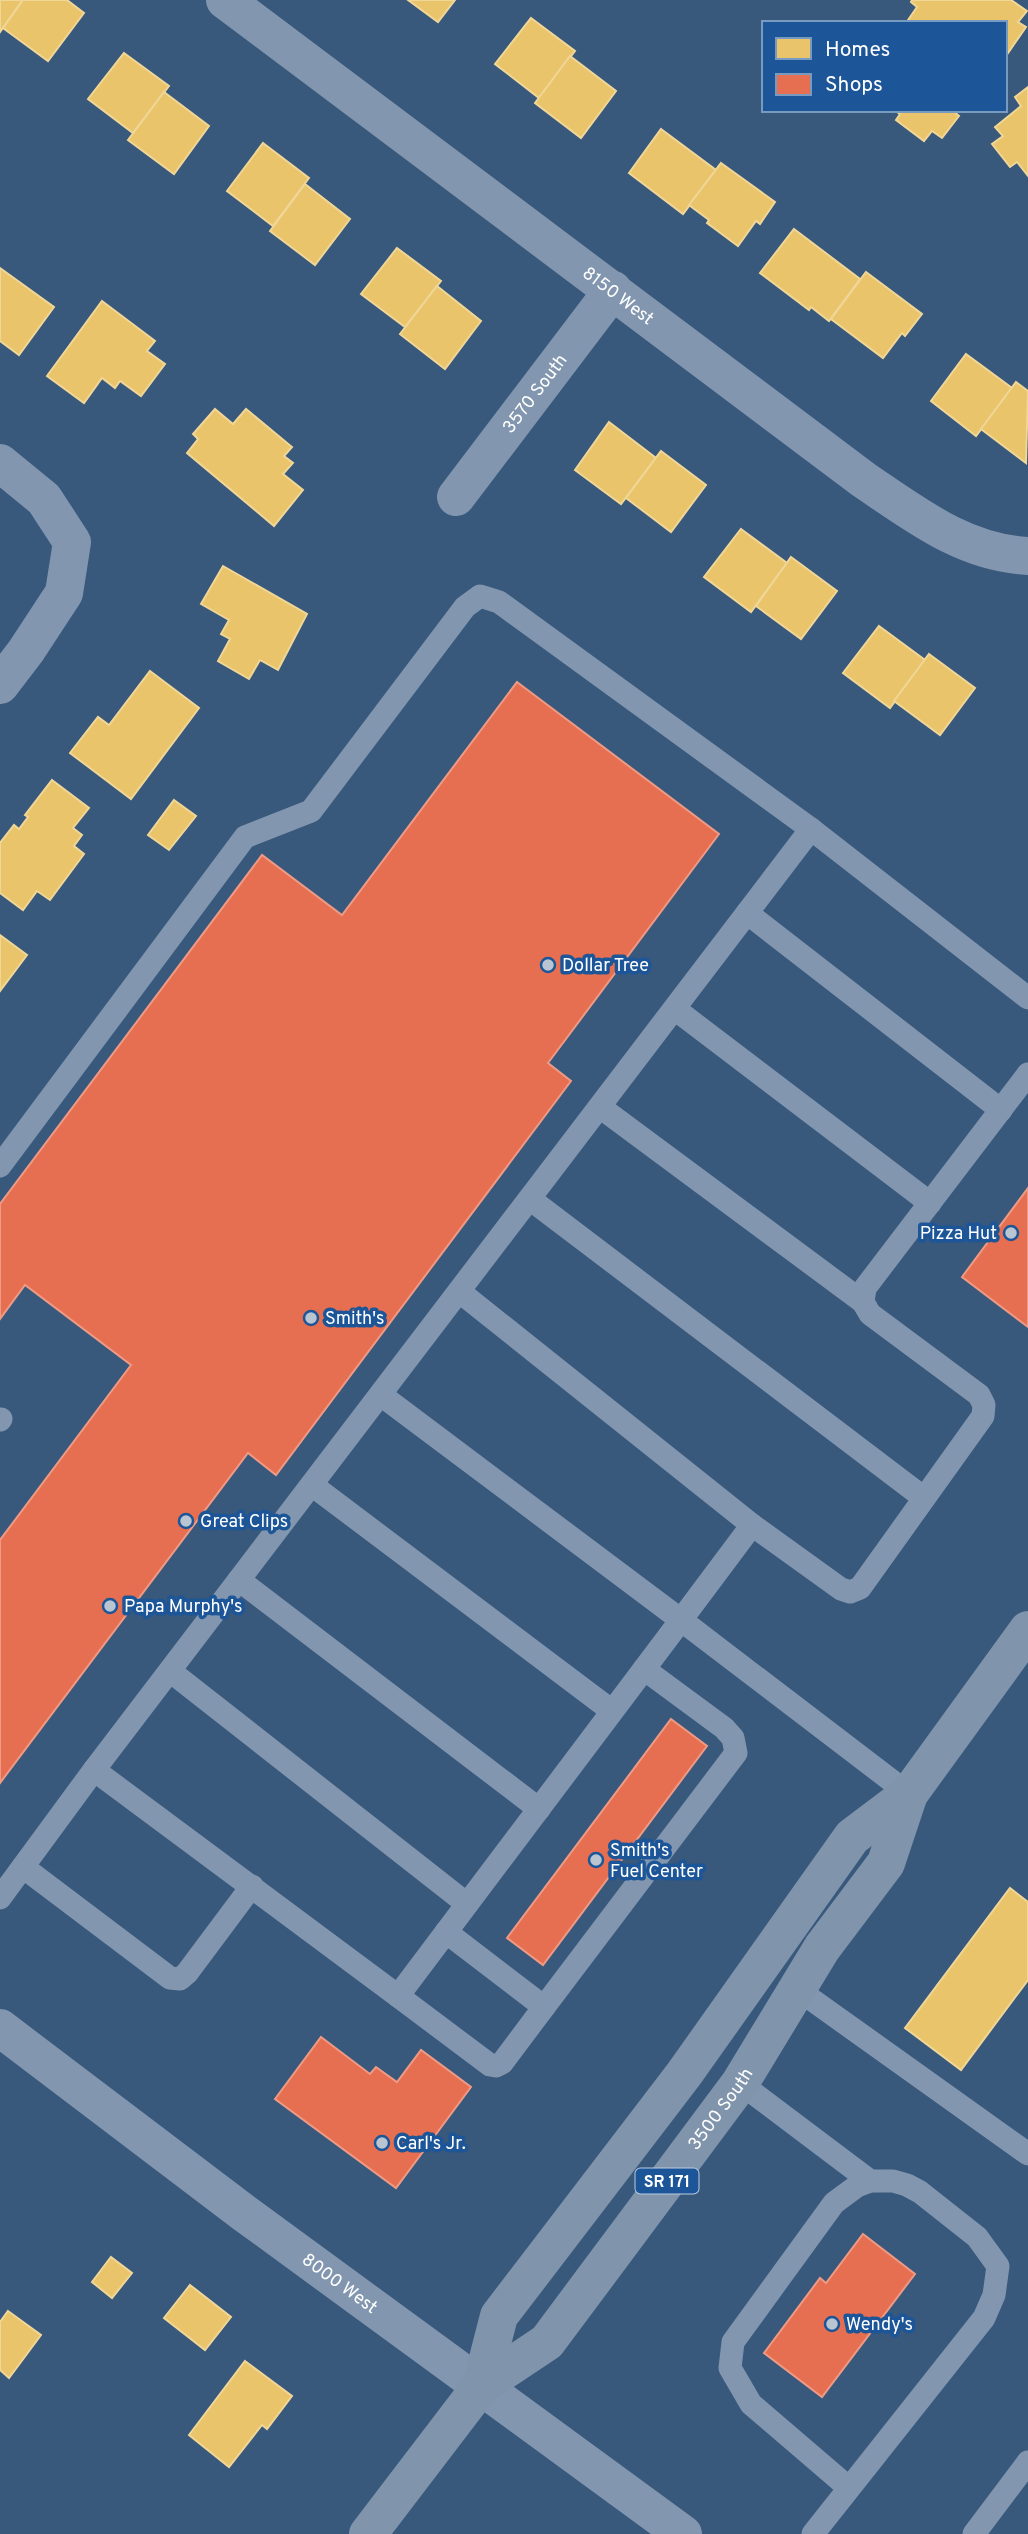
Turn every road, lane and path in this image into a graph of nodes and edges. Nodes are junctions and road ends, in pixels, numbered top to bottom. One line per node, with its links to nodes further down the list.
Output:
1 (225, 0): 2 (street, 8150 West)
2 (612, 290): 4 (street, 3570 South); 5 (street, 8150 West)
3 (0, 463): 6 (street)
4 (456, 497)
5 (1028, 556)
6 (0, 685)
7 (811, 829): 8 (lane); 9 (lane); 14 (lane)
8 (747, 913): 10 (lane); 13 (lane)
9 (1028, 998)
10 (675, 1009): 12 (lane); 16 (lane)
11 (1028, 1074): 13 (lane)
12 (600, 1107): 15 (lane); 18 (lane)
13 (1001, 1110): 16 (lane)
14 (0, 1166)
15 (530, 1199): 17 (lane); 21 (lane)
16 (930, 1203): 18 (lane)
17 (460, 1292): 19 (lane); 22 (lane)
18 (863, 1303): 21 (lane)
19 (381, 1395): 20 (lane); 24 (lane)
20 (312, 1485): 23 (lane); 28 (lane)
21 (925, 1498): 22 (lane)
22 (752, 1525): 24 (lane)
23 (239, 1580): 27 (lane); 31 (lane)
24 (681, 1620): 26 (lane); 30 (lane)
25 (1028, 1630): 30 (main road, 3500 South / SR 171)
26 (644, 1669): 28 (lane); 39 (lane)
27 (170, 1671): 29 (lane); 35 (lane)
28 (612, 1711): 31 (lane)
29 (94, 1770): 32 (lane); 33 (lane)
30 (909, 1794): 37 (main road, 3500 South / SR 171); 44 (main road, 3500 South / SR 171)
31 (538, 1809): 35 (lane)
32 (23, 1867): 33 (lane); 34 (lane)
33 (252, 1886): 38 (lane)
34 (0, 1898)
35 (467, 1904): 36 (lane)
36 (446, 1932): 38 (lane); 39 (lane)
37 (797, 1989): 41 (main road, 3500 South / SR 171); 42 (lane)
38 (398, 1996): 39 (lane)
39 (544, 2007)
40 (0, 2028): 44 (street, 8000 West)
41 (740, 2083): 43 (lane); 44 (main road, 3500 South / SR 171)
42 (1026, 2147)
43 (870, 2181): 46 (lane); 46 (lane)
44 (481, 2386): 47 (main road, 3500 South / SR 171); 48 (street, 8000 West)
45 (1028, 2462): 50 (lane)
46 (849, 2488): 49 (lane)
47 (368, 2534)
48 (683, 2534)
49 (813, 2534)
50 (974, 2534)

